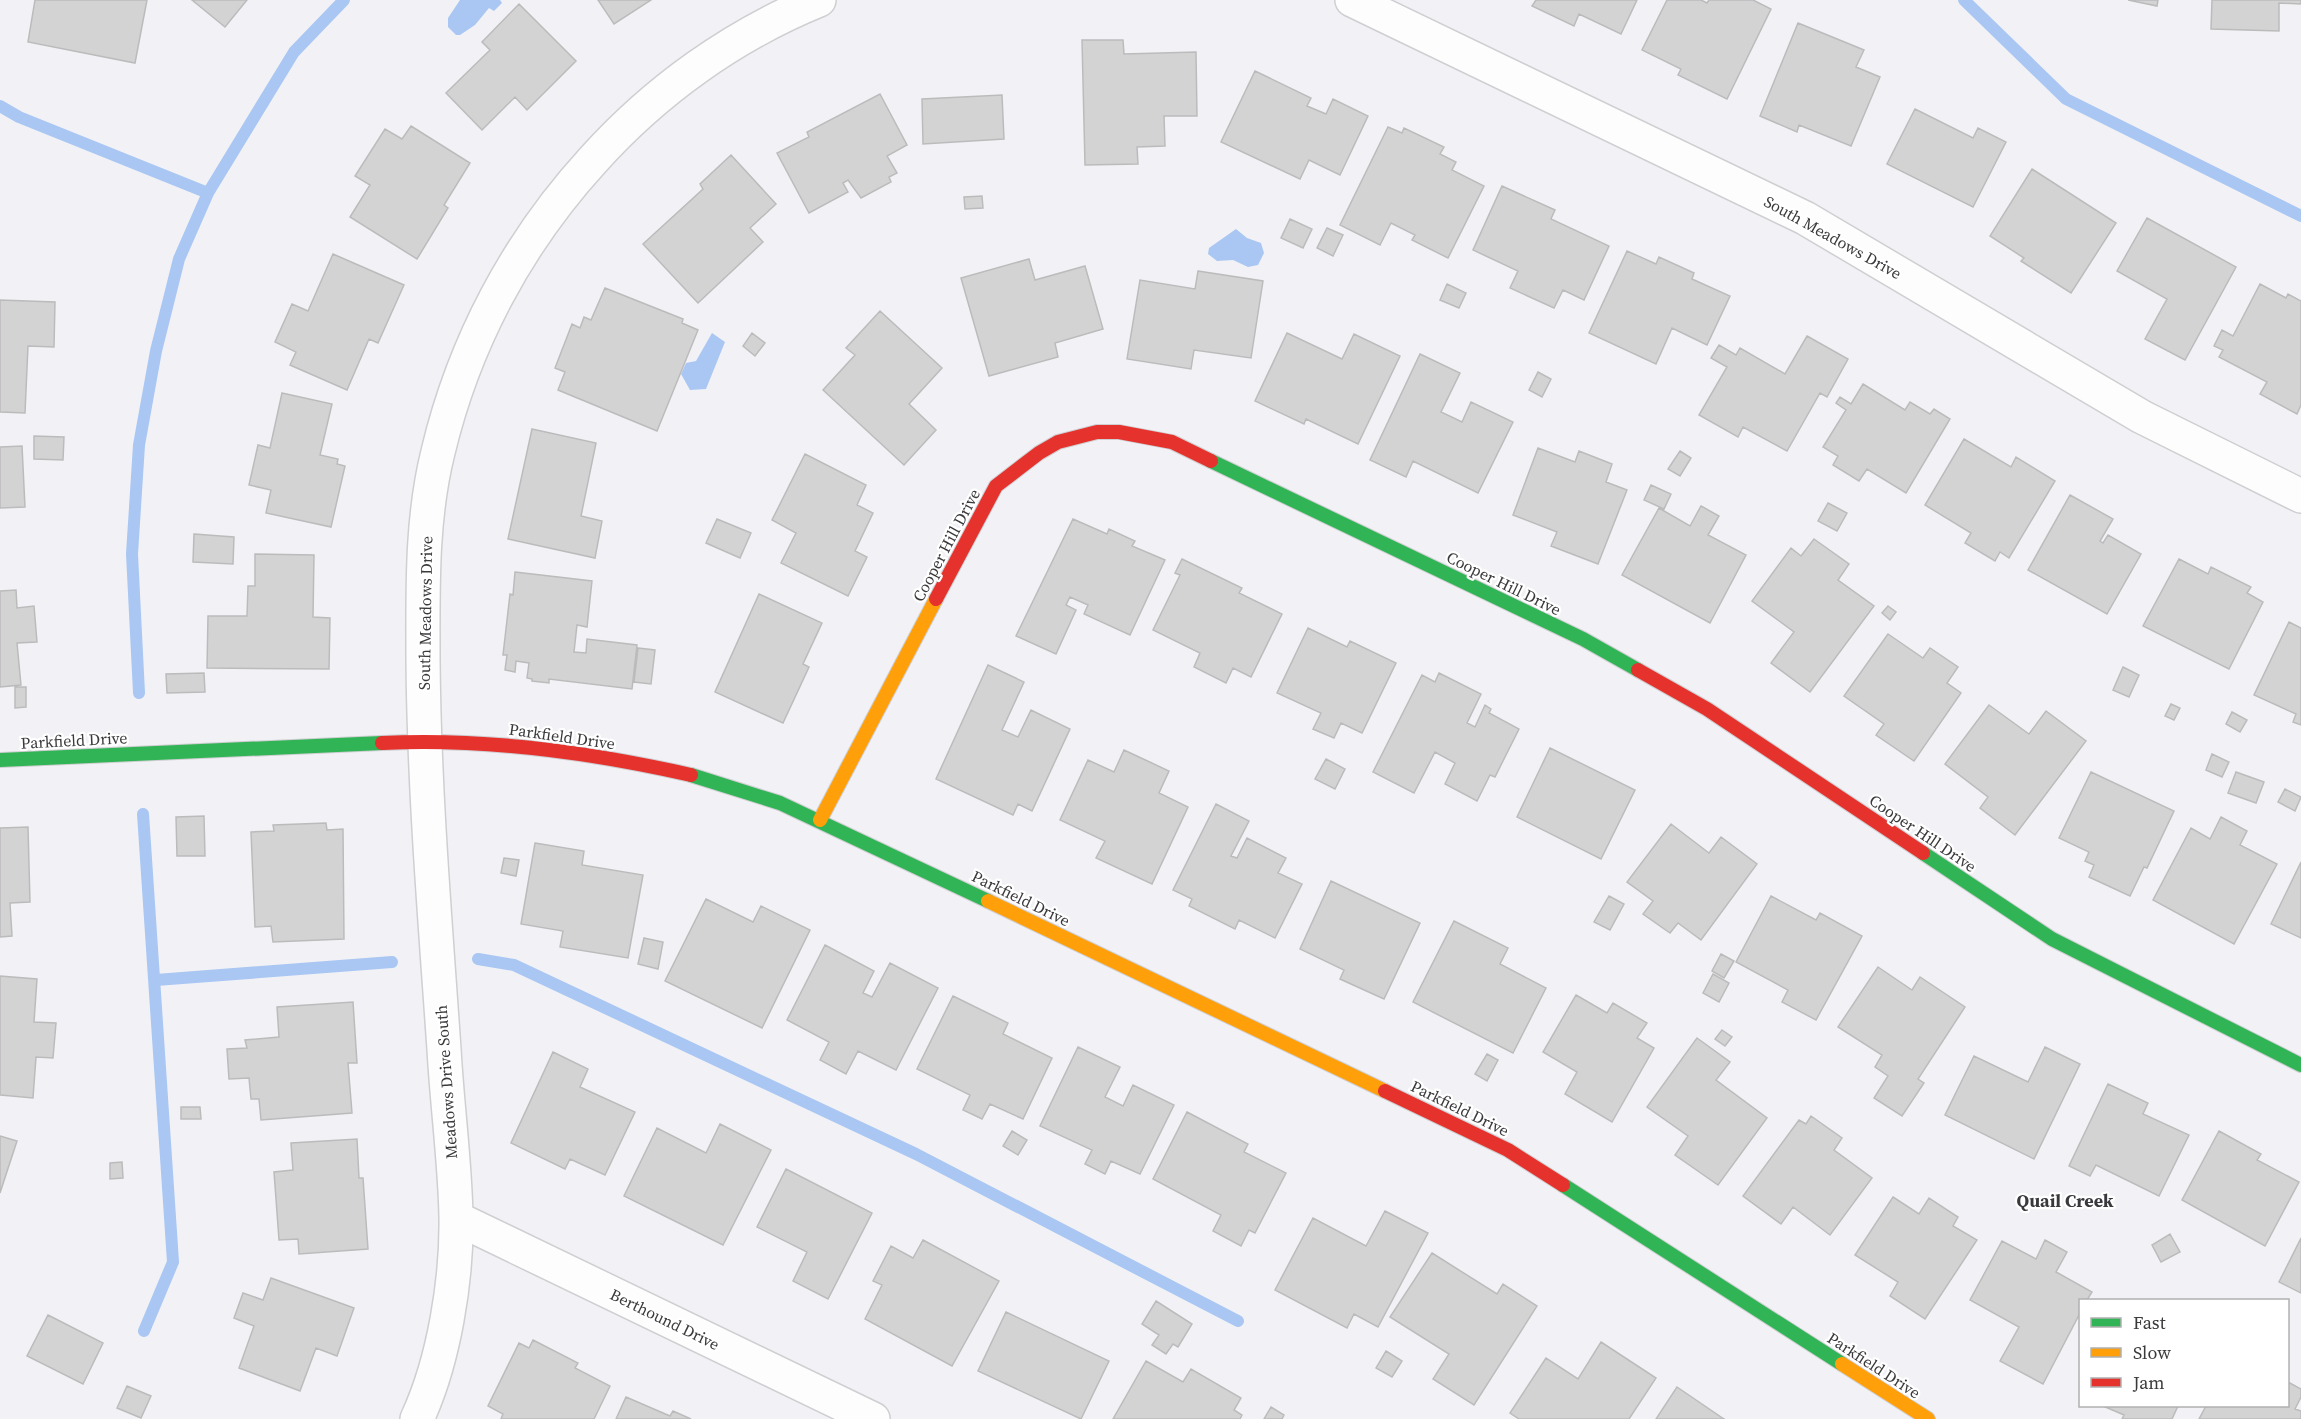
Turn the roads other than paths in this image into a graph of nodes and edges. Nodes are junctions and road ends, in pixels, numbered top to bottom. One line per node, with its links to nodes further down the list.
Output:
1 (819, 0): 4 (street, South Meadows Drive)
2 (1352, 0): 3 (street, South Meadows Drive)
3 (2301, 496)
4 (424, 741): 5 (street, Parkfield Drive); 6 (street, Parkfield Drive); 8 (street, Meadows Drive South)
5 (0, 760)
6 (820, 820): 7 (street, Cooper Hill Drive); 11 (street, Parkfield Drive)
7 (2301, 1065)
8 (456, 1218): 9 (street, Meadows Drive South); 10 (street, Berthound Drive)
9 (417, 1419)
10 (873, 1419)
11 (1928, 1419)

